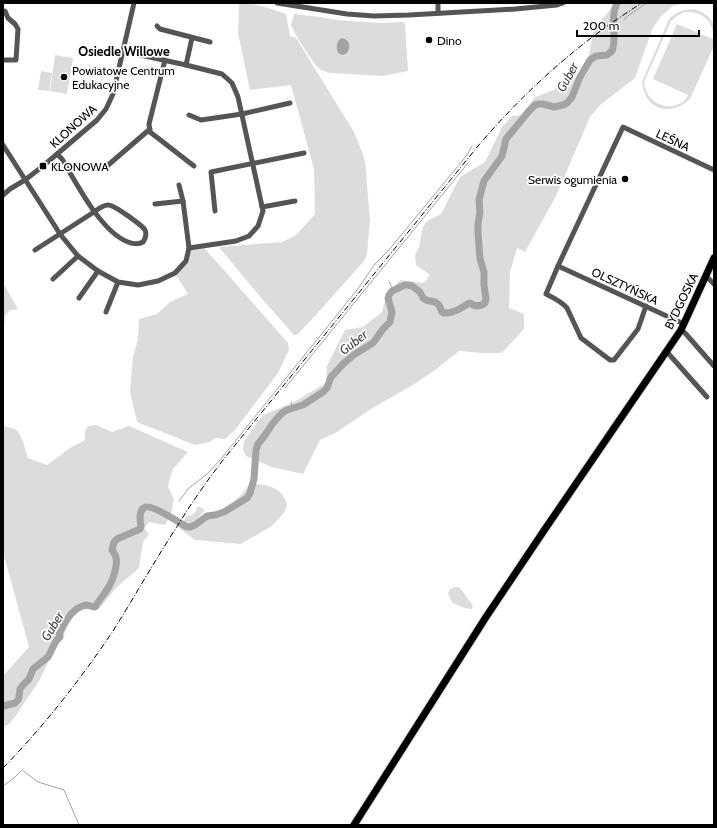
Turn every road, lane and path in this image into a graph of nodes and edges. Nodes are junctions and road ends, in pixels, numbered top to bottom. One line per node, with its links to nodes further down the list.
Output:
1 (134, 3): 11 (street, KLONOWA)
2 (277, 3): 7 (street)
3 (438, 3): 7 (street)
4 (561, 4): 5 (street)
5 (516, 6): 7 (street)
6 (5, 12): 12 (street)
7 (438, 13)
8 (157, 26): 9 (street)
9 (192, 38): 10 (street); 14 (street)
10 (210, 42)
11 (122, 51): 13 (street); 21 (street, KLONOWA)
12 (3, 60)
13 (165, 60): 14 (street); 18 (street)
14 (186, 65): 16 (street)
15 (290, 103): 16 (street)
16 (242, 114): 17 (street); 22 (street)
17 (189, 115)
18 (150, 129): 23 (street); 24 (street)
19 (3, 145): 26 (street)
20 (304, 153): 22 (street)
21 (57, 154): 26 (street, KLONOWA); 34 (street)
22 (252, 163): 32 (street); 33 (street)
23 (107, 166)
24 (194, 166)
25 (714, 170): 40 (street, LEŚNA)
26 (25, 180): 28 (street, KLONOWA); 35 (street)
27 (179, 185): 29 (street)
28 (3, 195)
29 (183, 200): 31 (street); 36 (street)
30 (295, 201): 32 (street)
31 (155, 204)
32 (262, 207): 36 (street)
33 (215, 211)
34 (94, 212): 34 (street); 35 (street)
35 (60, 234): 37 (street); 38 (street)
36 (188, 248): 44 (street)
37 (35, 250)
38 (78, 256): 41 (street); 43 (street)
39 (714, 258): 42 (main road, BYDGOSKA)
40 (558, 266): 47 (street, OLSZTYŃSKA); 47 (street)
41 (98, 271): 44 (street); 46 (street)
42 (706, 276): 45 (street); 49 (main road, BYDGOSKA)
43 (53, 279)
44 (118, 282): 48 (street)
45 (714, 284)
46 (79, 298)
47 (646, 306): 49 (street, OLSZTYŃSKA)
48 (106, 312)
49 (682, 327): 50 (main road, BYDGOSKA); 51 (street, OLSZTYŃSKA)
50 (666, 352): 52 (street); 53 (main road, BYDGOSKA)
51 (714, 366)
52 (707, 397)
53 (354, 825)

